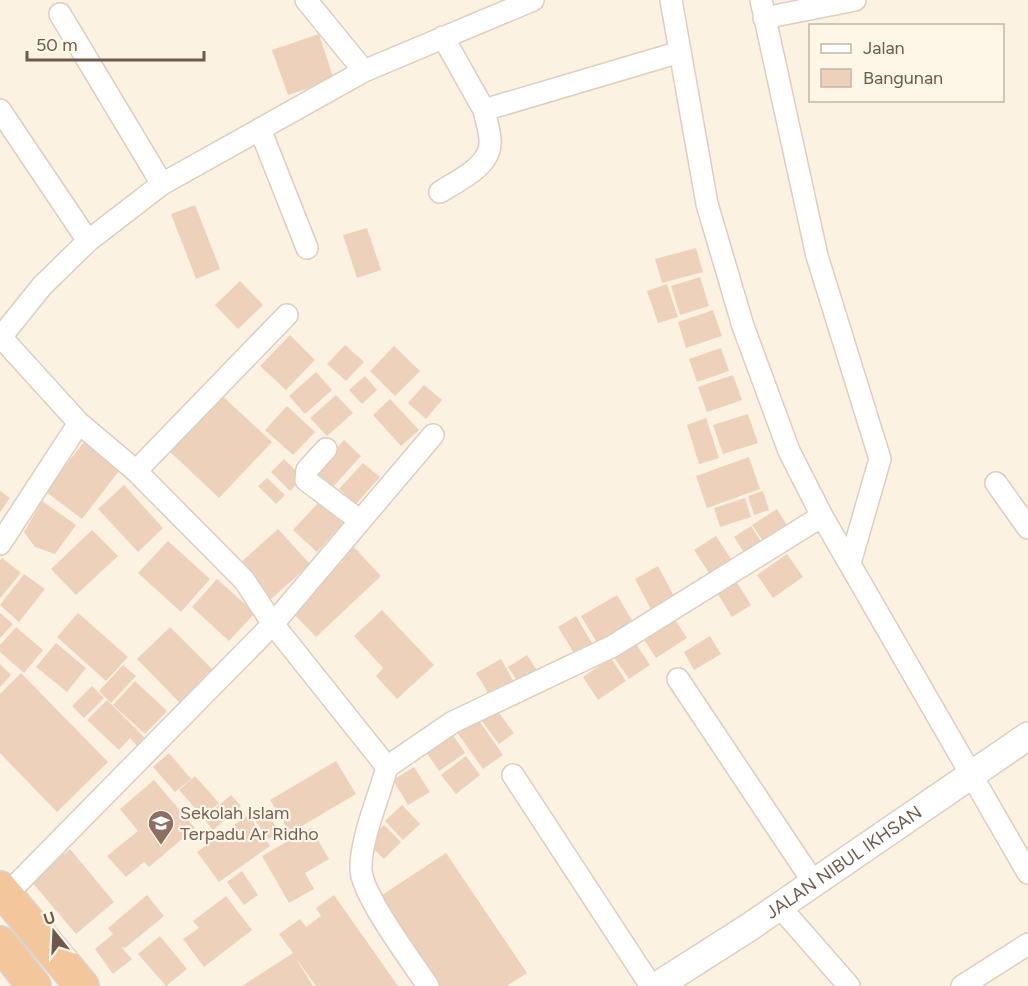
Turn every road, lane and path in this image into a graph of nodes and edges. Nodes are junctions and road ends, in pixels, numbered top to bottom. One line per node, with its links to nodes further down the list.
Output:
1 (306, 0): 9 (street)
2 (533, 0): 7 (street)
3 (671, 0): 8 (street)
4 (855, 0): 5 (street)
5 (762, 9): 28 (street)
6 (60, 14): 13 (street)
7 (443, 37): 9 (street); 11 (street)
8 (680, 52): 11 (street); 24 (street)
9 (364, 71): 12 (street)
10 (0, 110): 15 (street)
11 (484, 110): 14 (street)
12 (260, 129): 13 (street); 16 (street)
13 (162, 184): 15 (street)
14 (440, 192)
15 (88, 241): 18 (street)
16 (307, 248)
17 (287, 315): 22 (street)
18 (3, 345): 19 (street)
19 (80, 423): 22 (street); 27 (street)
20 (433, 435): 25 (street)
21 (326, 449): 25 (street)
22 (136, 471): 29 (street)
23 (996, 483): 26 (street)
24 (822, 516): 28 (street); 32 (street)
25 (359, 520): 29 (street)
26 (1028, 528)
27 (0, 544)
28 (850, 563): 33 (street)
29 (273, 624): 32 (street); 37 (street)
30 (678, 679): 36 (street)
31 (1028, 736): 33 (street, JALAN NIBUL IKHSAN)
32 (387, 767): 43 (street)
33 (974, 775): 35 (street); 36 (street, JALAN NIBUL IKHSAN)
34 (513, 776): 44 (street)
35 (1028, 873)
36 (814, 883): 38 (street, JALAN NIBUL IKHSAN)
37 (3, 892): 42 (highway)
38 (780, 907): 45 (street, JALAN NIBUL IKHSAN); 46 (street)
39 (0, 943): 41 (highway)
40 (1028, 944): 47 (street)
41 (34, 986)
42 (82, 986)
43 (428, 986)
44 (651, 986)
45 (657, 986)
46 (849, 986)
47 (963, 986)

